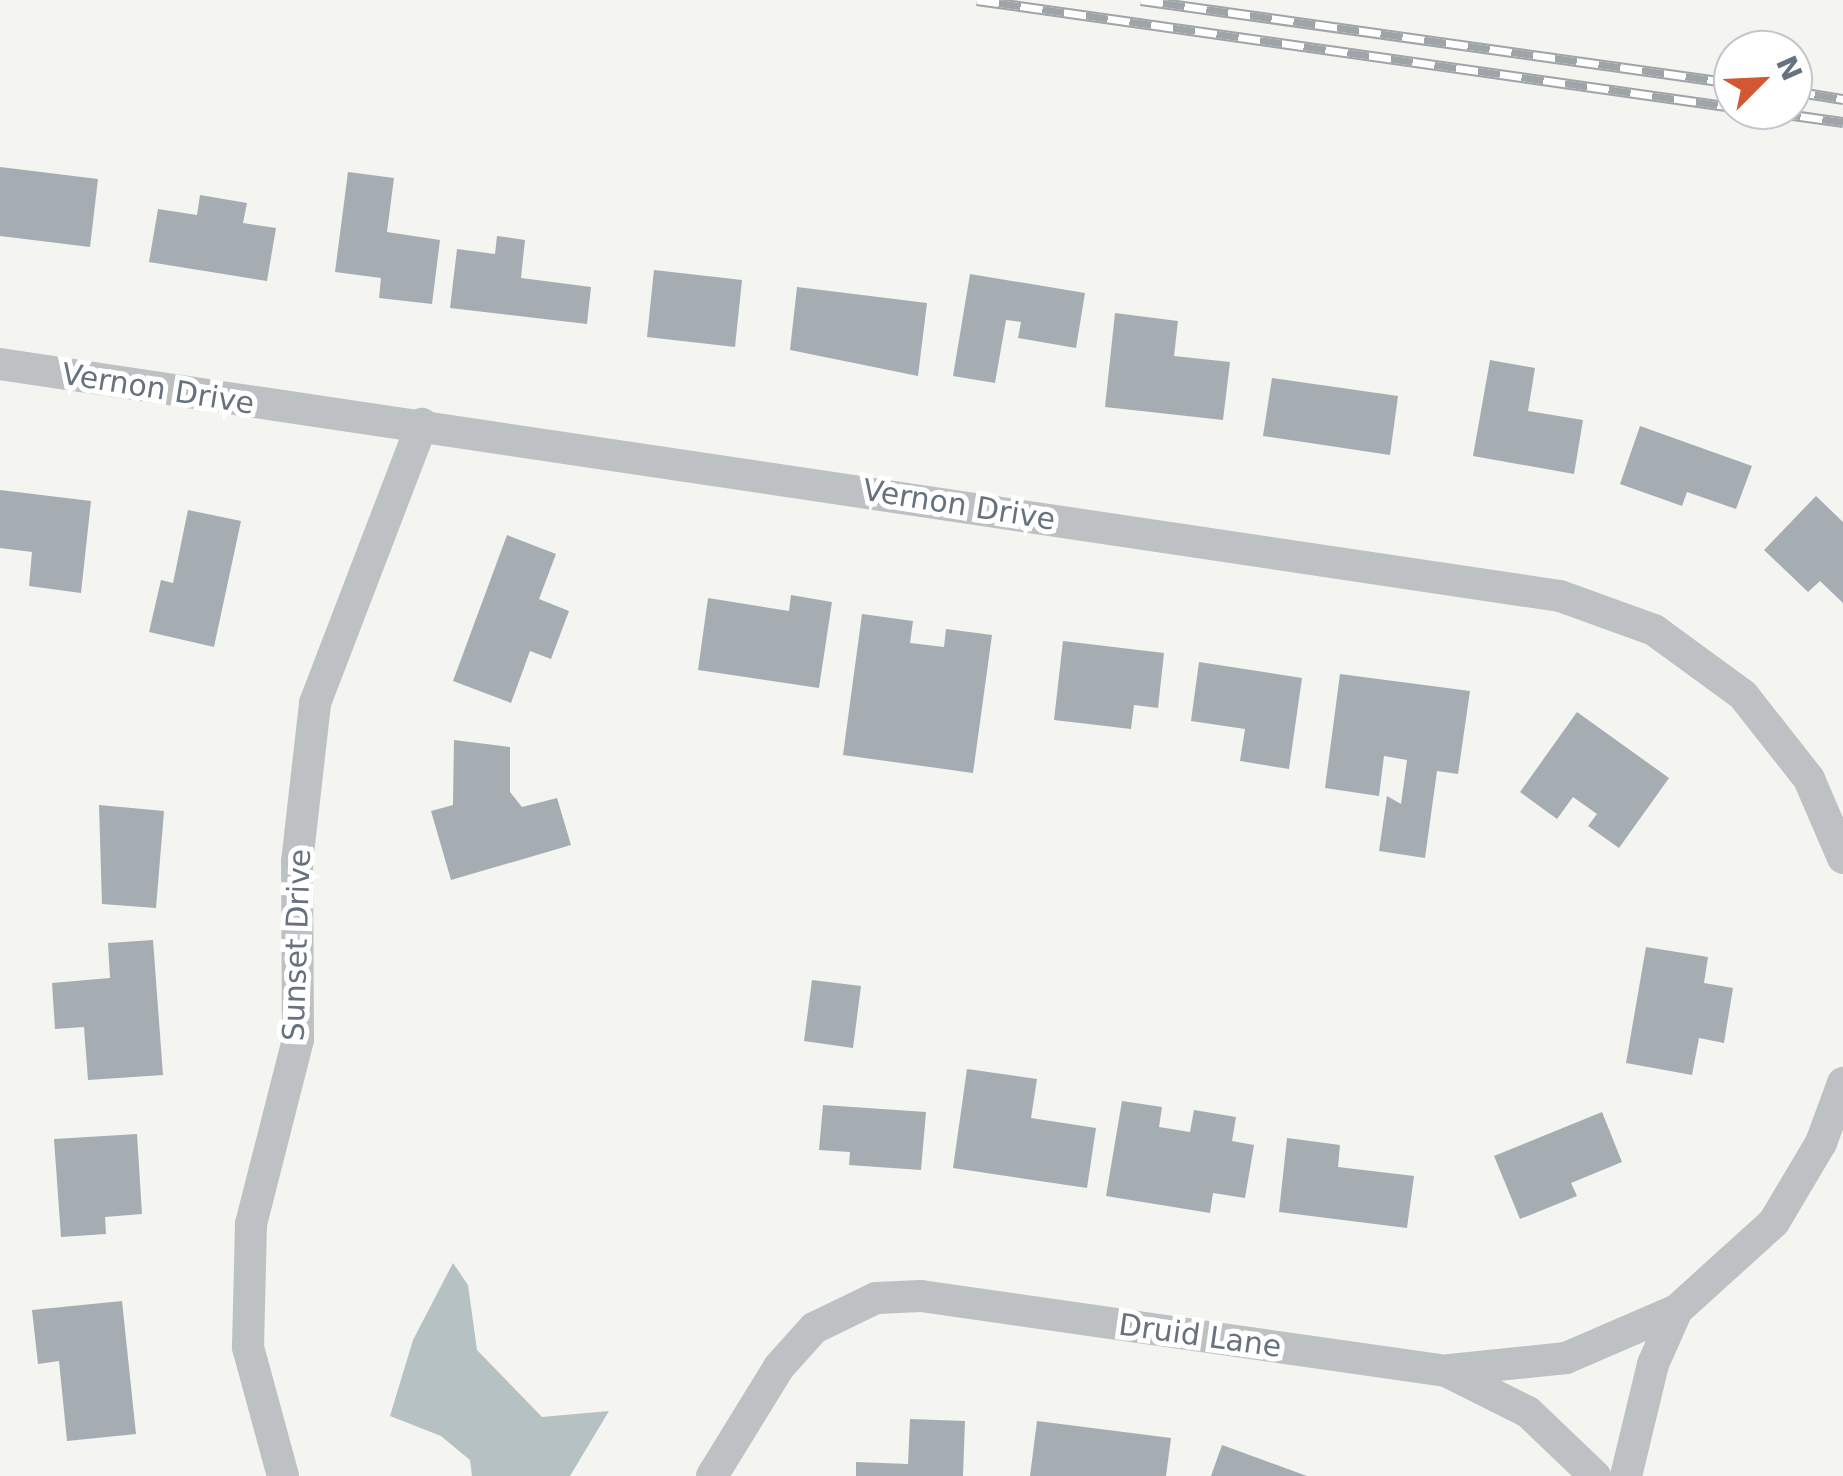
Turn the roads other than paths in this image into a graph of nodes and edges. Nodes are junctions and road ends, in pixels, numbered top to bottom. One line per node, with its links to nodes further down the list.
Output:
1 (0, 364): 2 (street, Vernon Drive)
2 (422, 424): 3 (street, Vernon Drive); 7 (street, Sunset Drive)
3 (1843, 858)
4 (1843, 1083): 5 (street)
5 (1678, 1310): 6 (street); 10 (street)
6 (1446, 1370): 8 (street, Druid Lane); 9 (street, Druid Lane)
7 (283, 1476)
8 (712, 1476)
9 (1595, 1476)
10 (1626, 1476)

